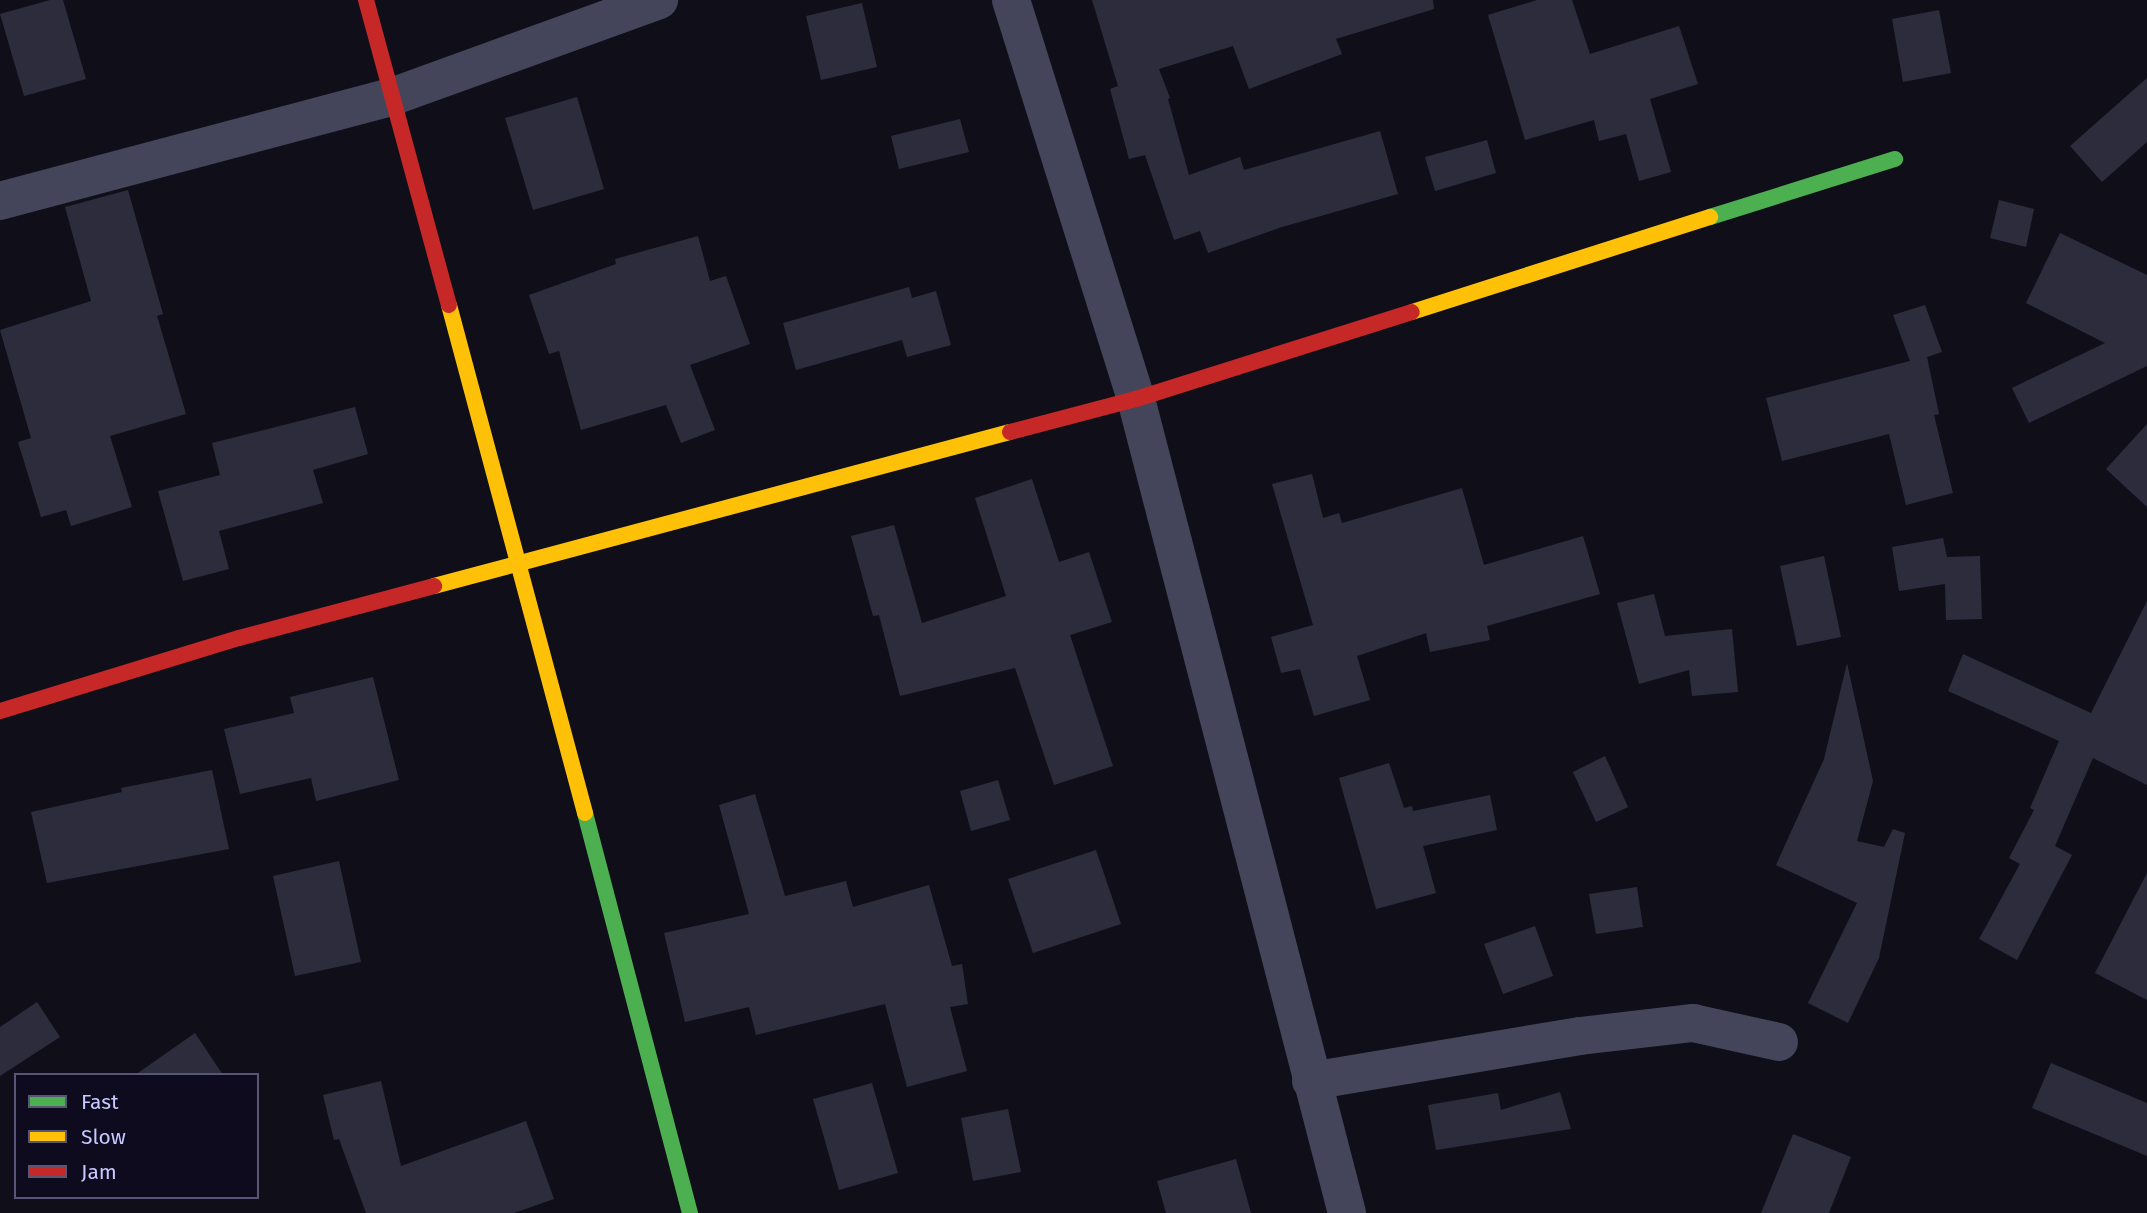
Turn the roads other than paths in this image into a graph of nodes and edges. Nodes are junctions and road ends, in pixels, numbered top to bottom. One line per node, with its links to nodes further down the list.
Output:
1 (366, 0): 4 (street)
2 (659, 0): 4 (street)
3 (1011, 0): 7 (street)
4 (394, 96): 6 (street); 8 (street)
5 (1895, 159): 7 (street)
6 (0, 201)
7 (1136, 399): 8 (street); 11 (street)
8 (520, 564): 9 (street); 12 (street)
9 (0, 711)
10 (1779, 1042): 11 (street)
11 (1311, 1081): 13 (street)
12 (690, 1213)
13 (1347, 1213)

